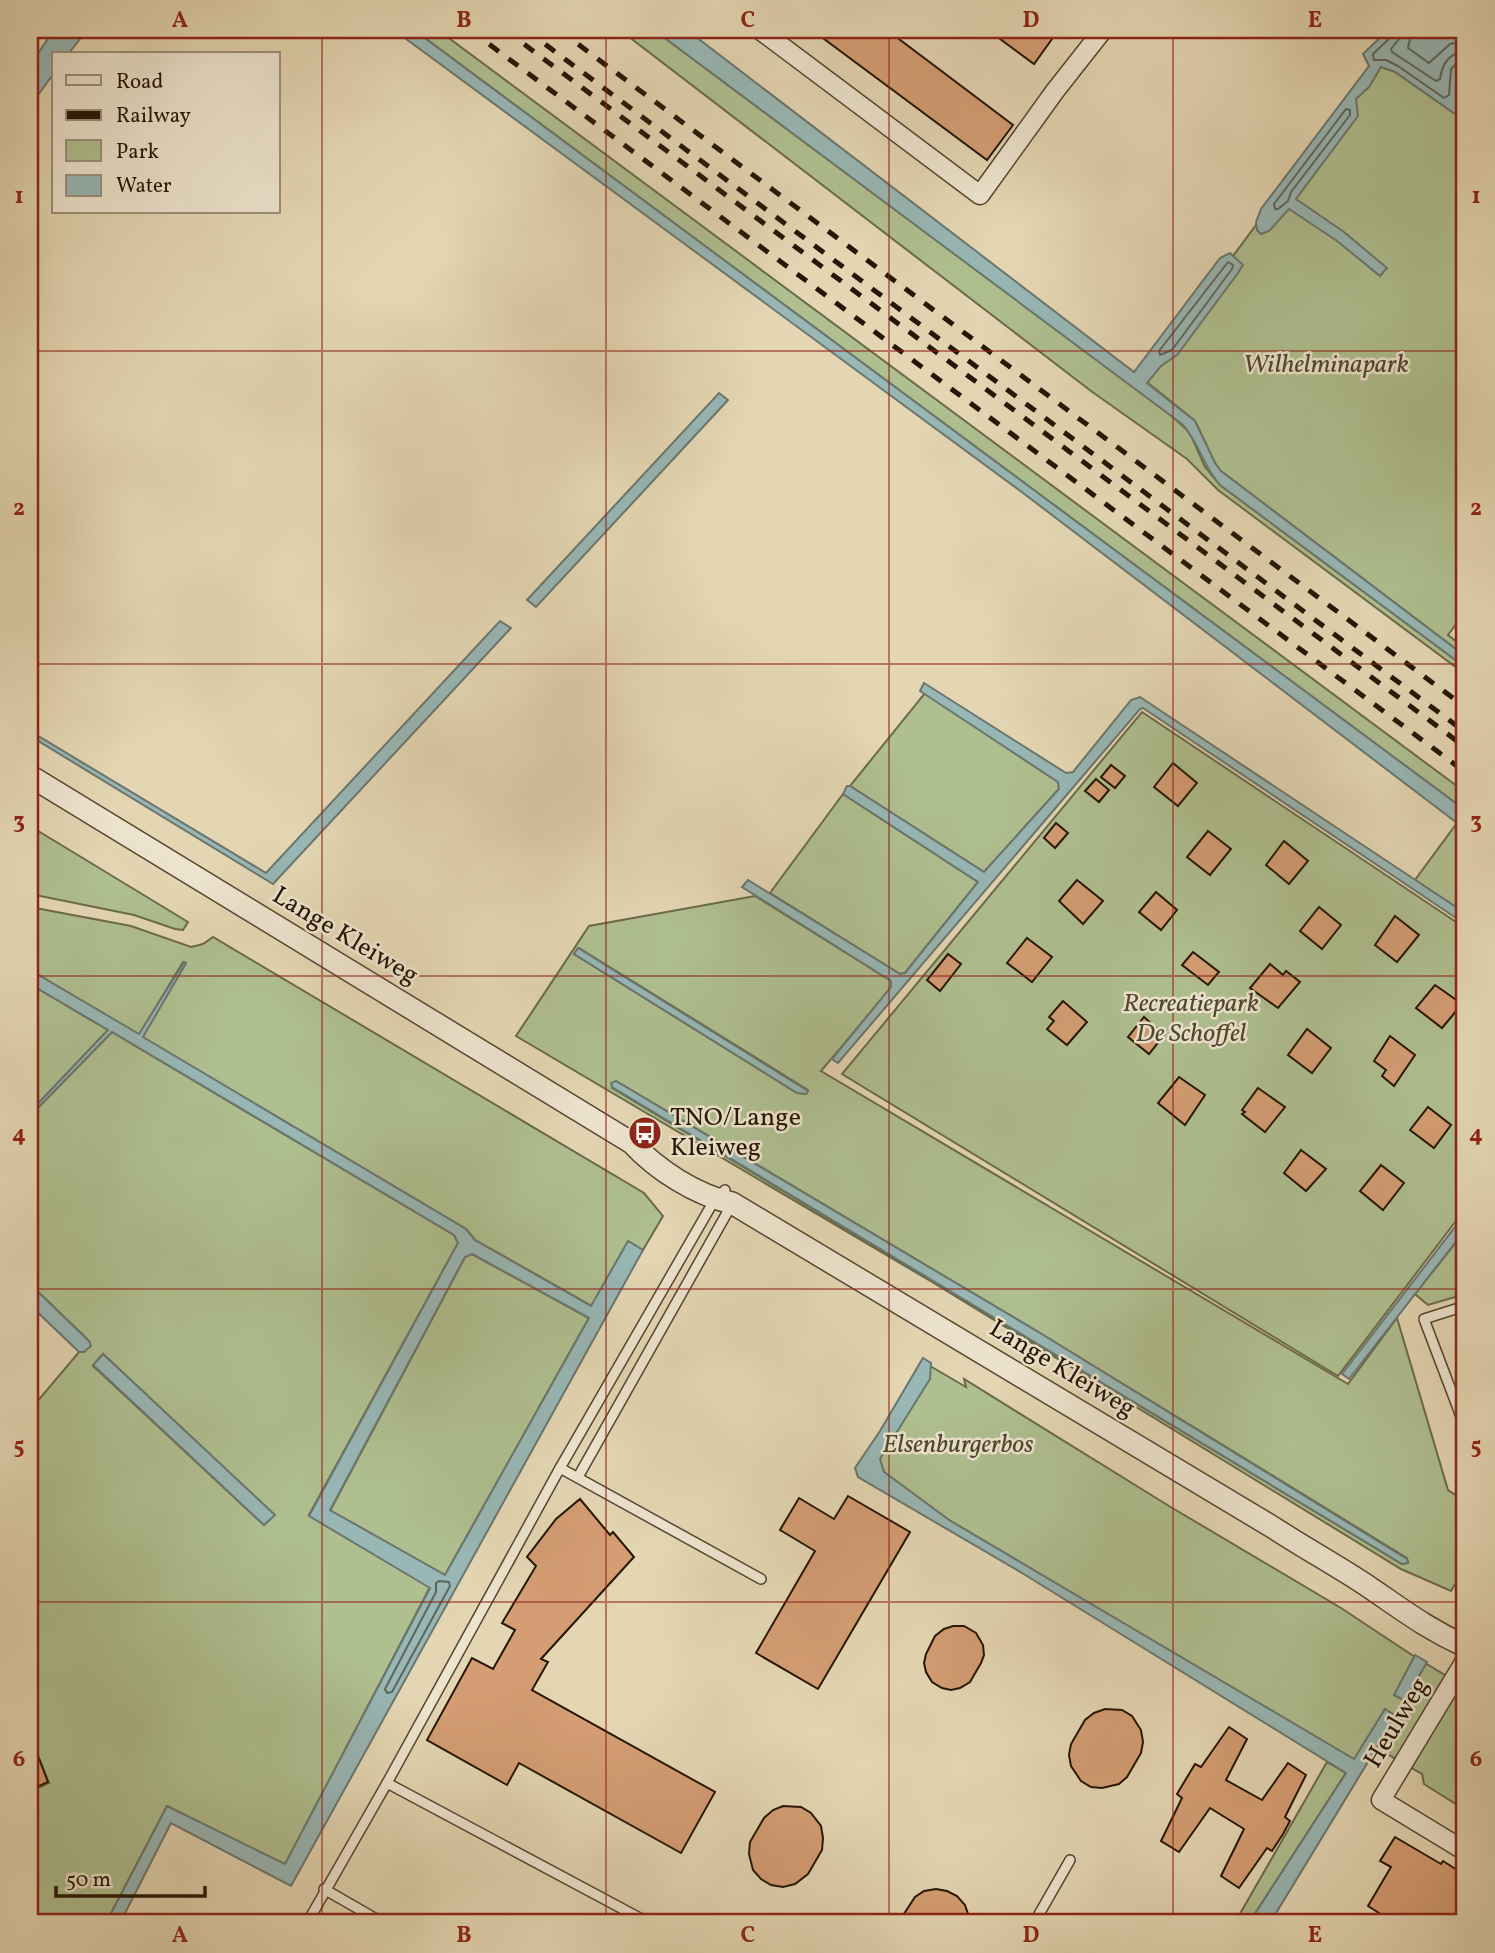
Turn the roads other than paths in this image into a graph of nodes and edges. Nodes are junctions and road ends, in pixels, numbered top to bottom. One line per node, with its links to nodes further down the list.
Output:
1 (760, 30): 2 (street)
2 (1103, 30)
3 (30, 776): 4 (street, Lange Kleiweg)
4 (724, 1197): 7 (lane); 8 (lane); 10 (street, Lange Kleiweg)
5 (1465, 1306): 6 (lane)
6 (1465, 1427)
7 (560, 1468): 8 (lane); 12 (lane)
8 (578, 1477): 9 (lane)
9 (761, 1579)
10 (1465, 1644)
11 (1465, 1661): 13 (street, Heulweg)
12 (387, 1783): 15 (lane); 18 (lane)
13 (1465, 1851)
14 (1070, 1860): 19 (lane)
15 (324, 1889): 16 (lane); 17 (lane)
16 (307, 1923)
17 (383, 1923)
18 (649, 1923)
19 (1034, 1923)

